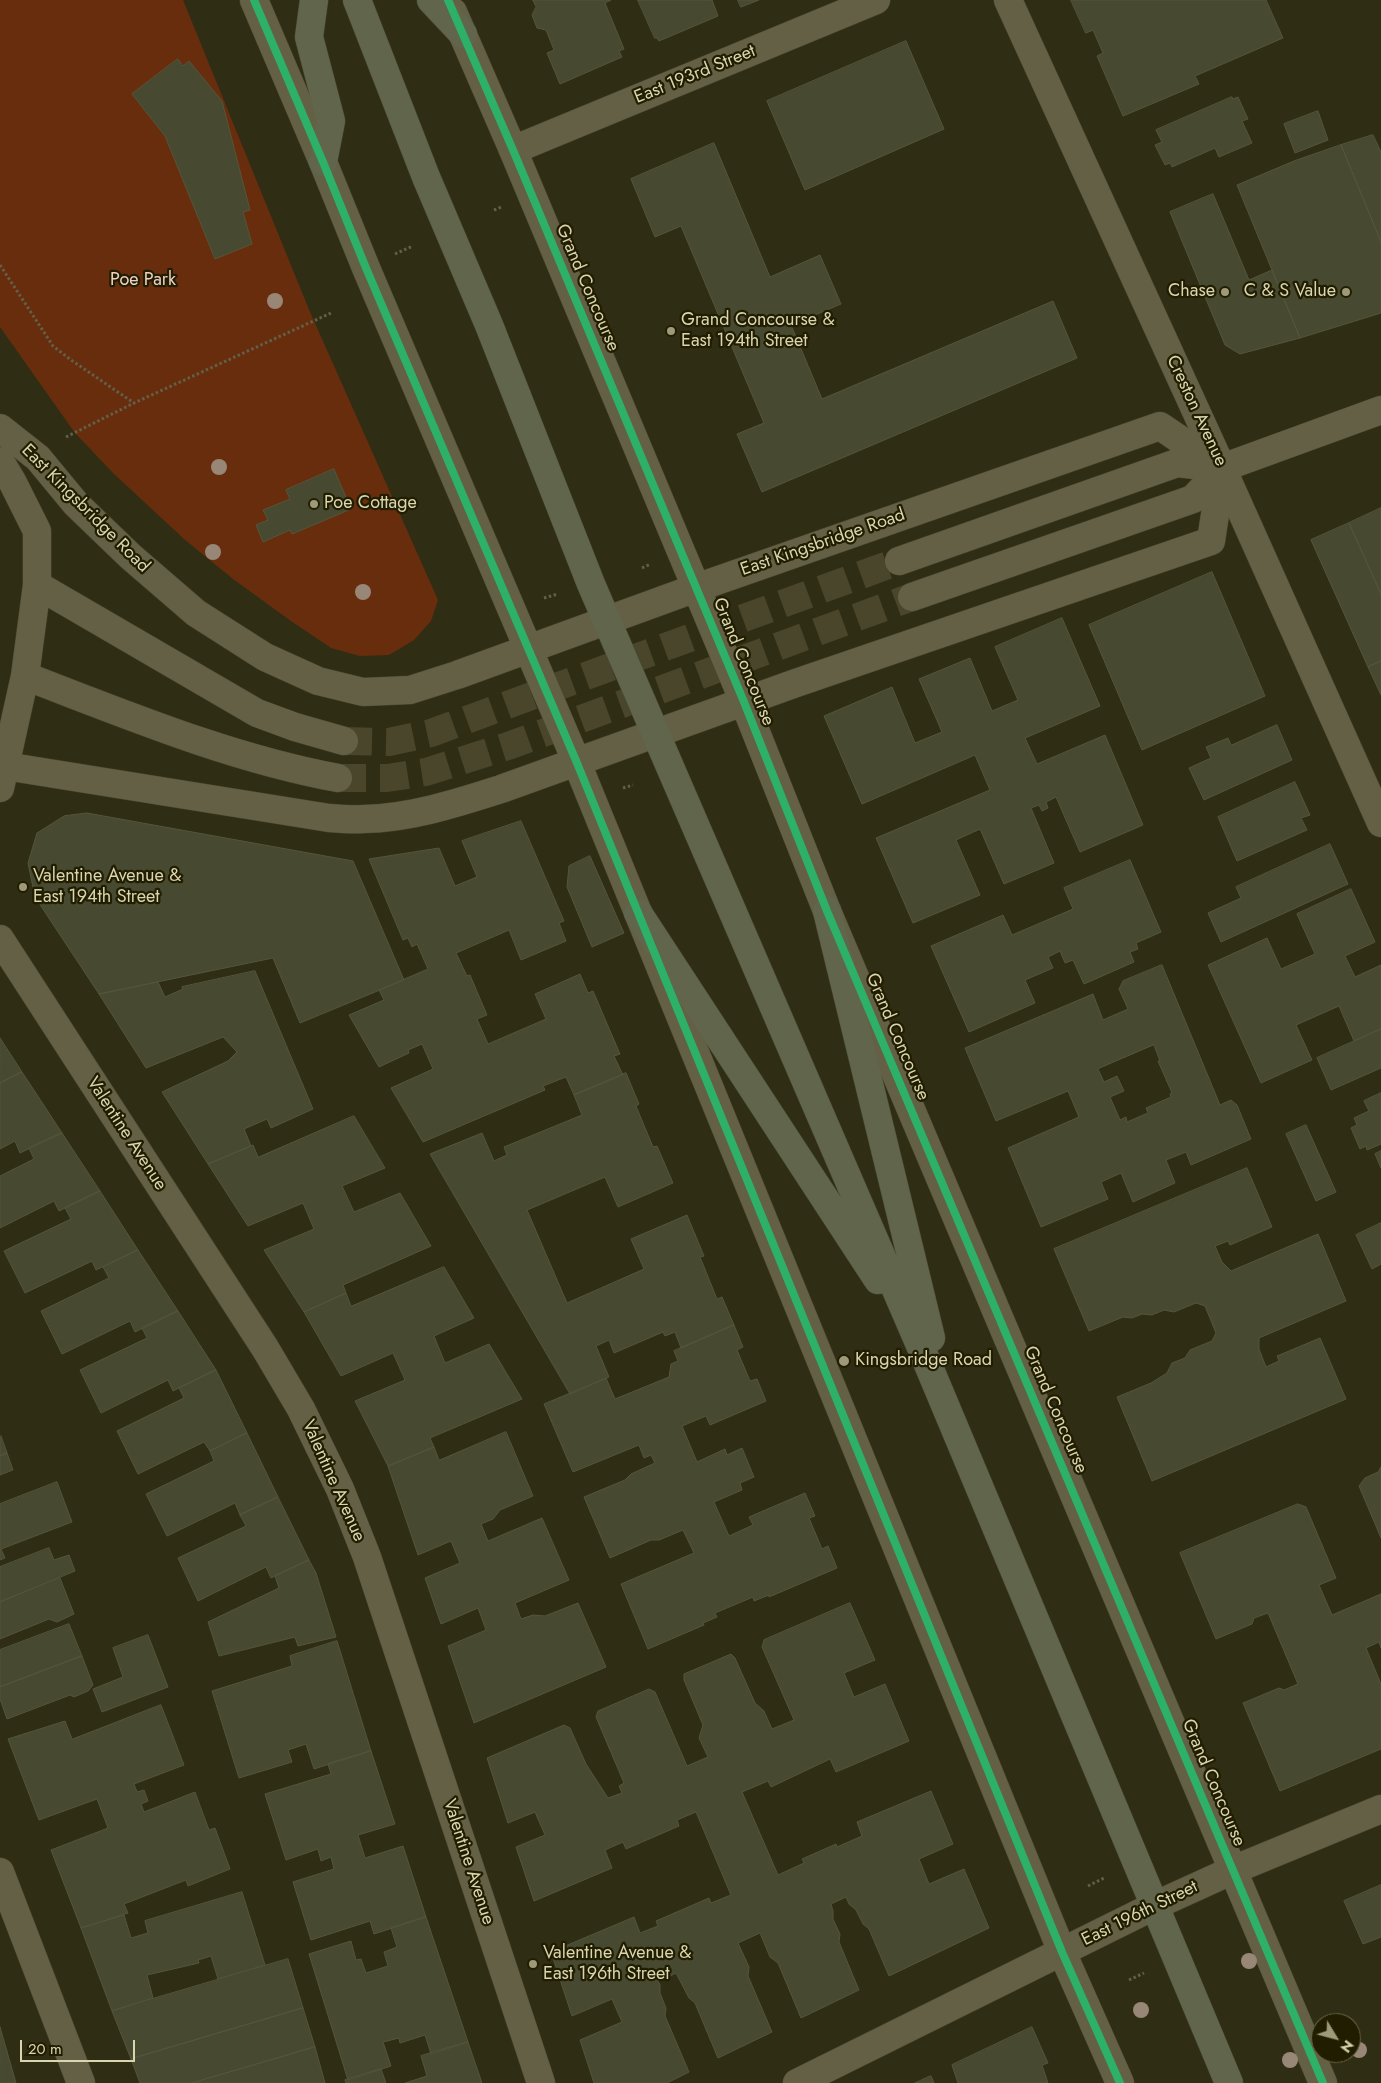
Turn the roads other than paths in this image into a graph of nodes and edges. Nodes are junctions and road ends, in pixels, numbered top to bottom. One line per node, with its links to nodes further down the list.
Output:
1 (254, 0): 10 (street)
2 (314, 0): 10 (main road)
3 (357, 0): 19 (main road)
4 (431, 0): 8 (main road)
5 (448, 0): 8 (street, Grand Concourse)
6 (876, 0): 9 (street, East 193rd Street)
7 (1008, 0): 14 (street, Creston Avenue)
8 (463, 34): 9 (street, Grand Concourse)
9 (513, 150): 17 (street, Grand Concourse)
10 (324, 162): 20 (street)
11 (1381, 410): 14 (street)
12 (0, 428): 20 (street, East Kingsbridge Road)
13 (0, 461): 16 (street, East Kingsbridge Road)
14 (1222, 468): 15 (street); 17 (street, East Kingsbridge Road); 18 (street); 22 (street); 28 (street, Creston Avenue)
15 (899, 561)
16 (37, 585): 21 (street); 24 (street)
17 (696, 588): 19 (street, East Kingsbridge Road); 22 (street, Grand Concourse)
18 (912, 597)
19 (606, 620): 20 (street, East Kingsbridge Road); 23 (main road)
20 (527, 648): 26 (street)
21 (25, 676): 25 (street); 27 (street)
22 (744, 702): 23 (street); 29 (street, Grand Concourse)
23 (656, 734): 26 (street); 32 (main road)
24 (344, 741)
25 (5, 757): 26 (street)
26 (577, 763): 30 (street)
27 (338, 778)
28 (1381, 823)
29 (827, 911): 33 (main road); 35 (street, Grand Concourse)
30 (638, 913): 32 (main road); 38 (street)
31 (0, 939): 40 (street, Valentine Avenue)
32 (919, 1343): 33 (main road)
33 (949, 1414): 37 (main road)
34 (1381, 1809): 35 (street, East 196th Street)
35 (1233, 1870): 37 (street, East 196th Street); 44 (street, Grand Concourse)
36 (0, 1872): 39 (street)
37 (1154, 1906): 38 (street, East 196th Street); 43 (main road)
38 (1062, 1952): 41 (street, East 196th Street); 42 (street)
39 (81, 2083)
40 (541, 2083)
41 (797, 2083)
42 (1120, 2083)
43 (1229, 2083)
44 (1323, 2083)

